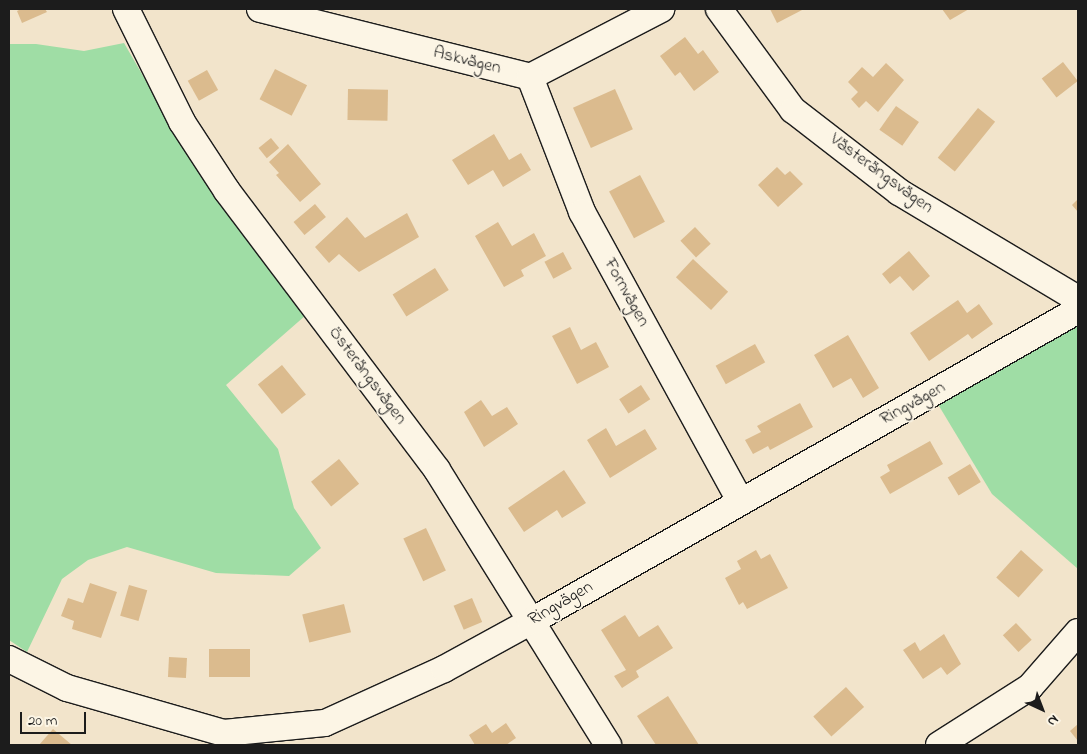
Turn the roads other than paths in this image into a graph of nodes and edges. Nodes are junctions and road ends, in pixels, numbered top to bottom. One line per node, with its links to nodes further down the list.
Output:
1 (126, 9): 9 (street, Österängsvägen)
2 (260, 9): 5 (street, Askvägen)
3 (662, 9): 5 (street)
4 (719, 9): 6 (street, Västerängsvägen)
5 (530, 77): 8 (street, Fornvägen)
6 (1078, 299)
7 (1078, 310): 8 (street, Ringvägen)
8 (740, 501): 9 (street, Ringvägen)
9 (530, 622): 12 (street, Ringvägen); 13 (street, Österängsvägen)
10 (1078, 632): 14 (street)
11 (9, 659): 12 (street, Ringvägen)
12 (230, 739)
13 (608, 745)
14 (939, 745)

